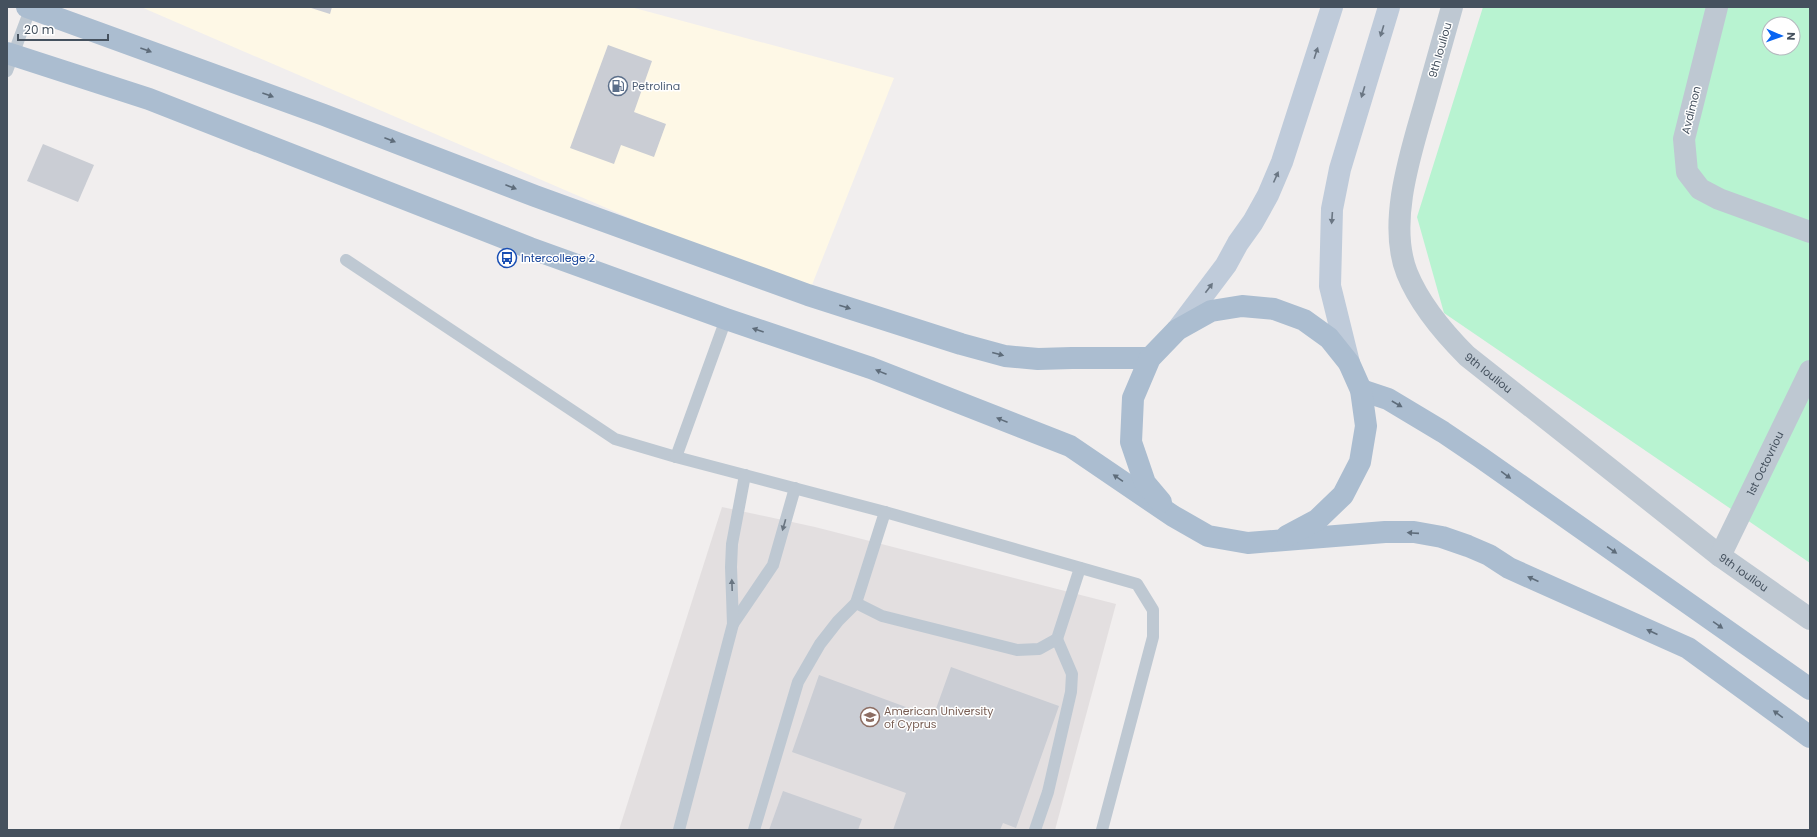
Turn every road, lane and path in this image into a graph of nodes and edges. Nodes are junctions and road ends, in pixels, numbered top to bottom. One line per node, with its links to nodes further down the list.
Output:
1 (29, 7): 6 (lane); 11 (main road, one-way to 11)
2 (1332, 7): 10 (main road, one-way to 2)
3 (1389, 7): 12 (main road, one-way to 12)
4 (1452, 7): 21 (street, 9th Iouliou)
5 (1717, 7): 7 (street, Avdimon)
6 (9, 59): 9 (main road)
7 (1810, 232)
8 (346, 260): 15 (lane)
9 (726, 319): 15 (lane); 19 (main road, one-way to 9)
10 (1177, 330): 11 (main road); 12 (main road)
11 (1150, 358): 19 (main road)
12 (1349, 363): 14 (main road)
13 (1810, 371): 21 (street, 1st Octovriou)
14 (1361, 390): 20 (main road); 27 (main road, one-way to 27)
15 (676, 457): 16 (lane)
16 (745, 475): 17 (lane); 25 (lane, one-way to 16)
17 (795, 488): 18 (lane); 25 (lane, one-way to 25)
18 (885, 512): 22 (lane); 23 (lane)
19 (1173, 516): 20 (main road)
20 (1248, 543): 28 (main road, one-way to 20)
21 (1720, 556): 24 (street, 9th Iouliou)
22 (1080, 568): 26 (lane); 32 (lane)
23 (856, 603): 26 (lane); 30 (lane)
24 (1810, 619)
25 (733, 624): 29 (lane)
26 (1057, 638): 31 (lane)
27 (1810, 689)
28 (1810, 737)
29 (679, 830)
30 (754, 830)
31 (1035, 830)
32 (1102, 830)

